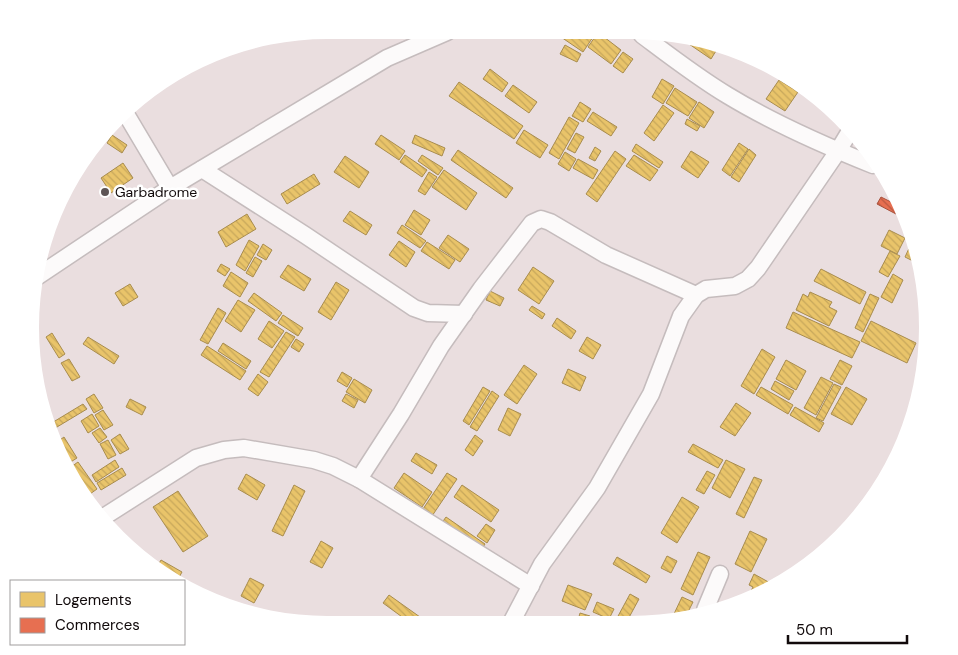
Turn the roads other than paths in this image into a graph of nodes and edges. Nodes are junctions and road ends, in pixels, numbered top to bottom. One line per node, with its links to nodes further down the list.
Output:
1 (431, 39): 7 (street)
2 (647, 39): 5 (street)
3 (128, 118): 8 (street)
4 (847, 136): 5 (street)
5 (838, 151): 6 (street); 10 (street)
6 (868, 163)
7 (202, 169): 8 (street); 11 (street)
8 (170, 188): 9 (street)
9 (44, 272)
10 (696, 295): 11 (street); 15 (street)
11 (464, 314): 12 (street)
12 (359, 479): 13 (street); 15 (street)
13 (107, 515)
14 (720, 574): 16 (street)
15 (530, 586): 17 (street)
16 (707, 605)
17 (515, 616)

